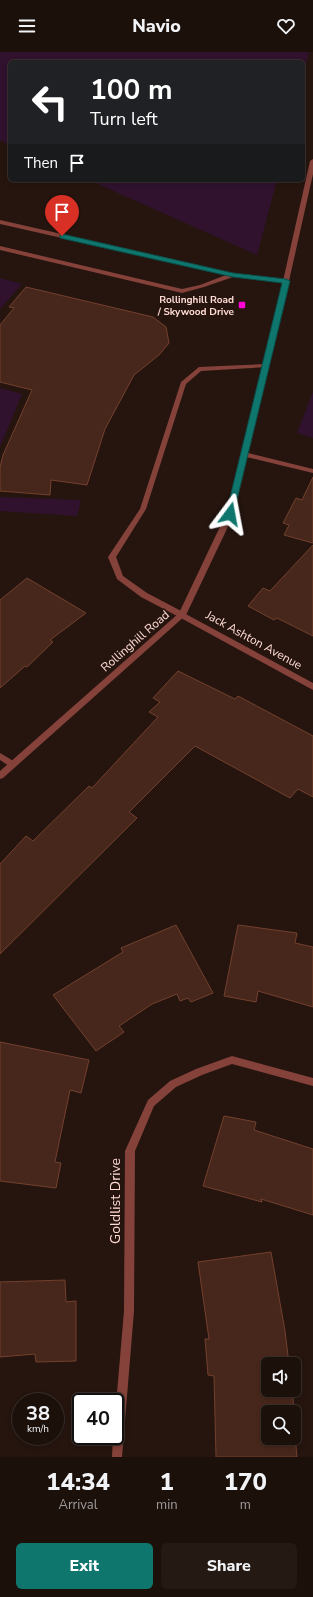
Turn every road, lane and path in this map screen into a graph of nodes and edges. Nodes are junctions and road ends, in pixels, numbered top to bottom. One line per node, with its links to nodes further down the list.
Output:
1 (313, 161): 5 (street, Rollinghill Road)
2 (0, 222): 4 (street)
3 (0, 248): 4 (street)
4 (233, 275): 5 (street)
5 (286, 281): 6 (street, Rollinghill Road)
6 (266, 366): 7 (street, Rollinghill Road); 9 (street, Jack Ashton Avenue)
7 (244, 454): 8 (street); 9 (street, Rollinghill Road)
8 (313, 471)
9 (182, 615): 10 (street, Jack Ashton Avenue); 12 (street, Rollinghill Road)
10 (313, 687)
11 (0, 756): 12 (street)
12 (12, 764): 13 (street, Rollinghill Road)
13 (0, 776)
14 (313, 1082): 15 (street, Goldlist Drive)
15 (118, 1457)

